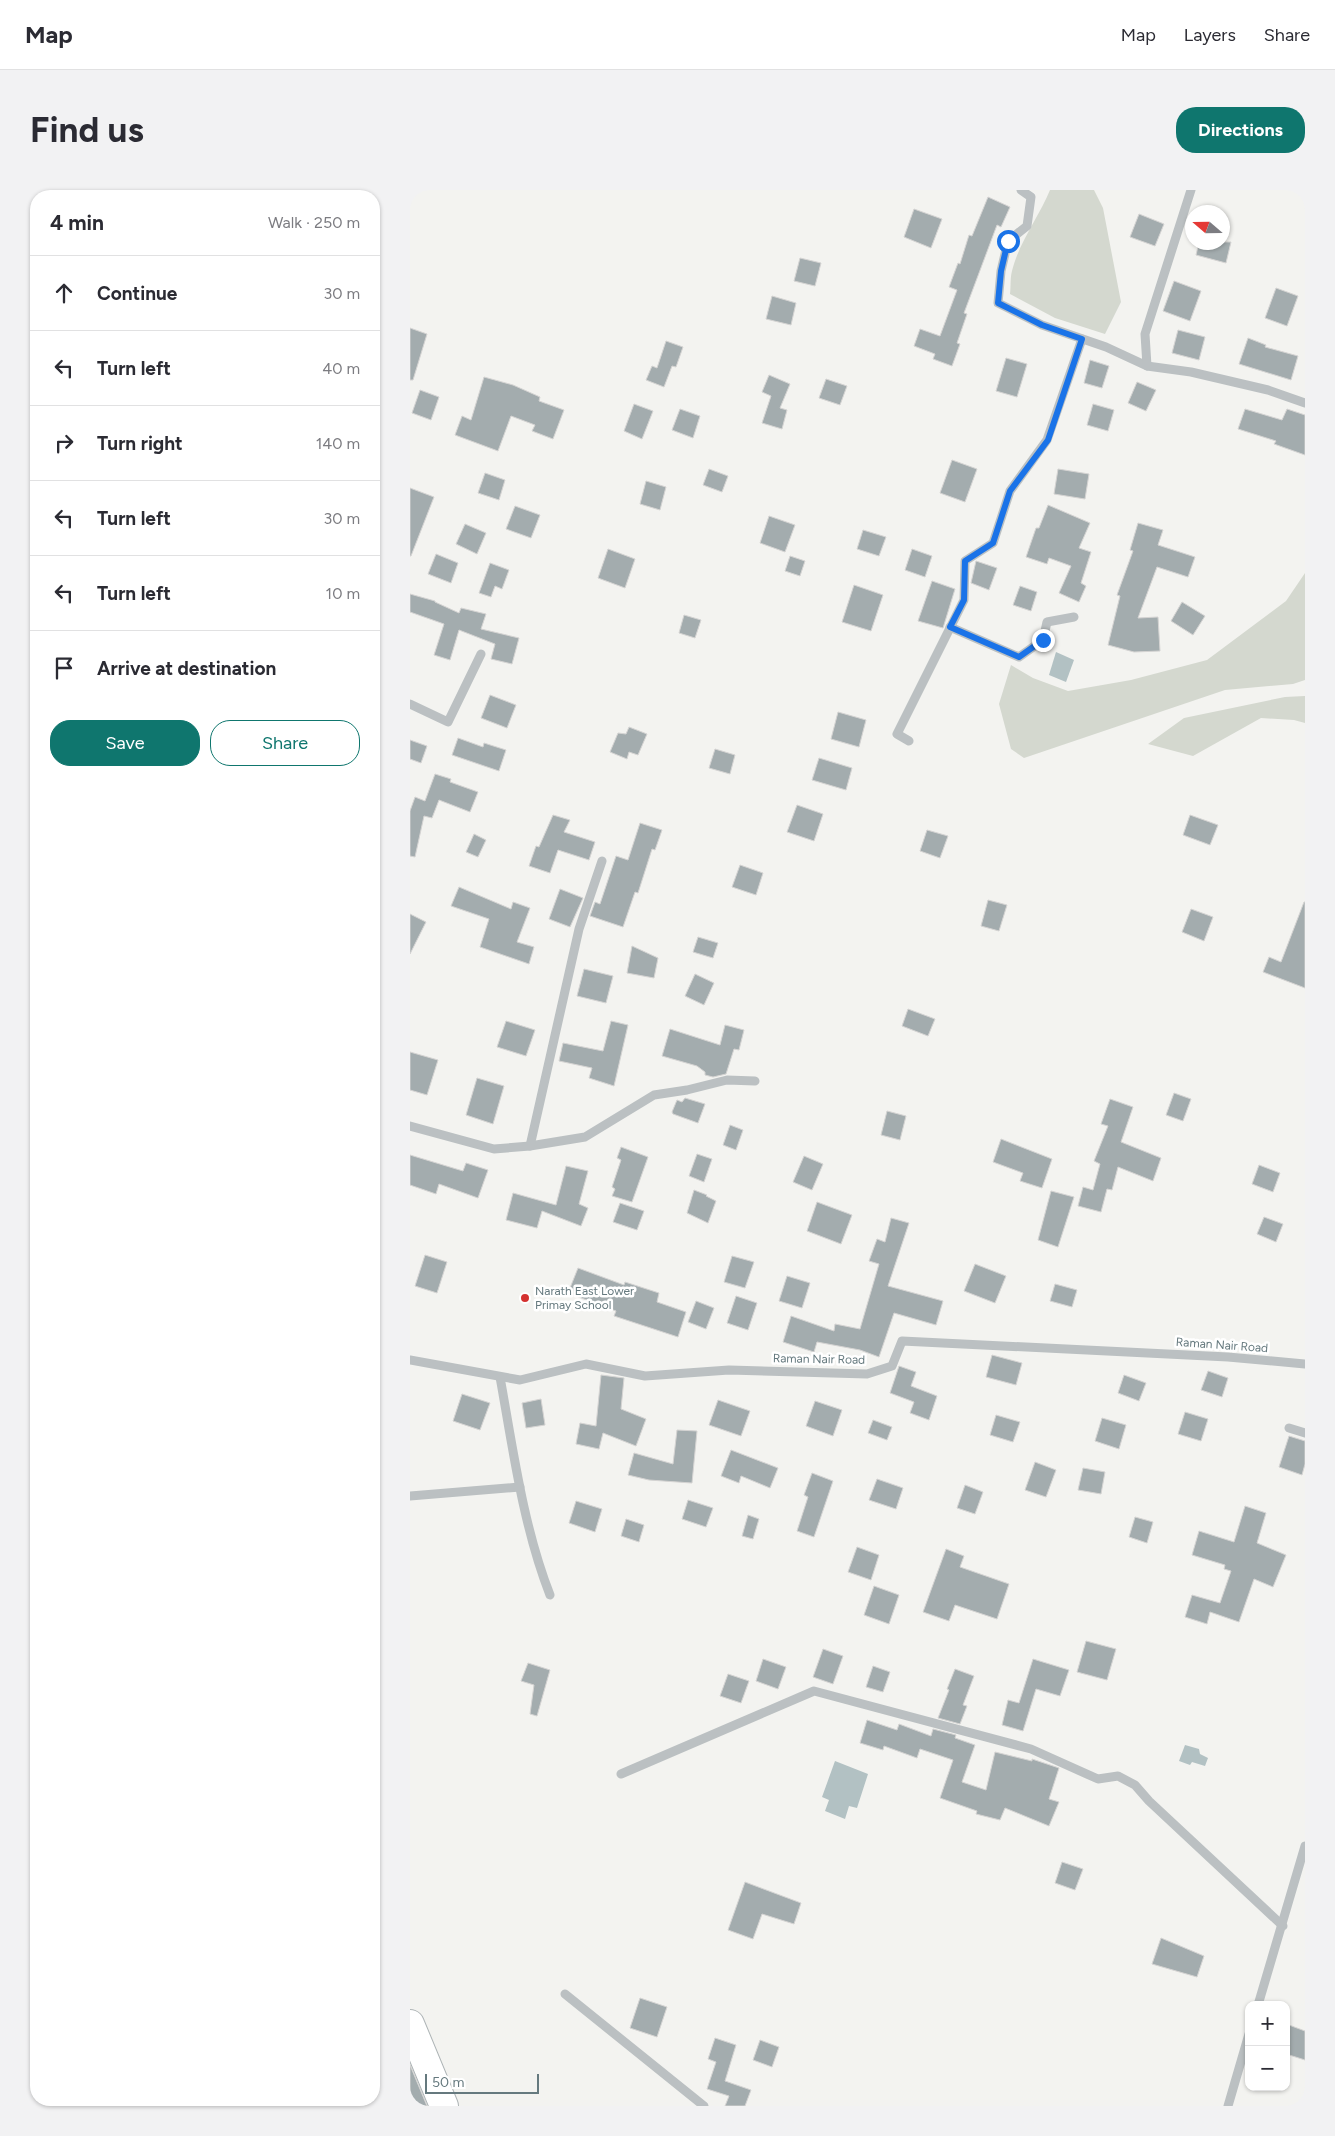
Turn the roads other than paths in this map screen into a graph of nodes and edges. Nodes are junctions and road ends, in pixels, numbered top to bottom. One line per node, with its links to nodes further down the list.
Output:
1 (1021, 190): 3 (street)
2 (1191, 190): 4 (street)
3 (1082, 339): 4 (street); 7 (street)
4 (1147, 366): 5 (street)
5 (1305, 403)
6 (1074, 617): 7 (street)
7 (950, 627): 10 (street)
8 (481, 654): 9 (street)
9 (410, 704)
10 (909, 741)
11 (602, 862): 14 (street)
12 (755, 1081): 14 (street)
13 (410, 1126): 14 (street)
14 (530, 1146)
15 (410, 1360): 17 (street, Raman Nair Road)
16 (1305, 1364): 17 (street, Raman Nair Road)
17 (500, 1377): 20 (street)
18 (1289, 1428): 19 (street)
19 (1305, 1433)
20 (520, 1487): 21 (street); 22 (street)
21 (410, 1496)
22 (550, 1595)
23 (621, 1774): 25 (street)
24 (1305, 1846): 25 (street)
25 (1283, 1926): 27 (street)
26 (565, 1994): 31 (street)
27 (1259, 2001)
28 (410, 2031): 30 (main road)
29 (1246, 2046): 32 (street)
30 (444, 2106)
31 (704, 2106)
32 (1228, 2106)

